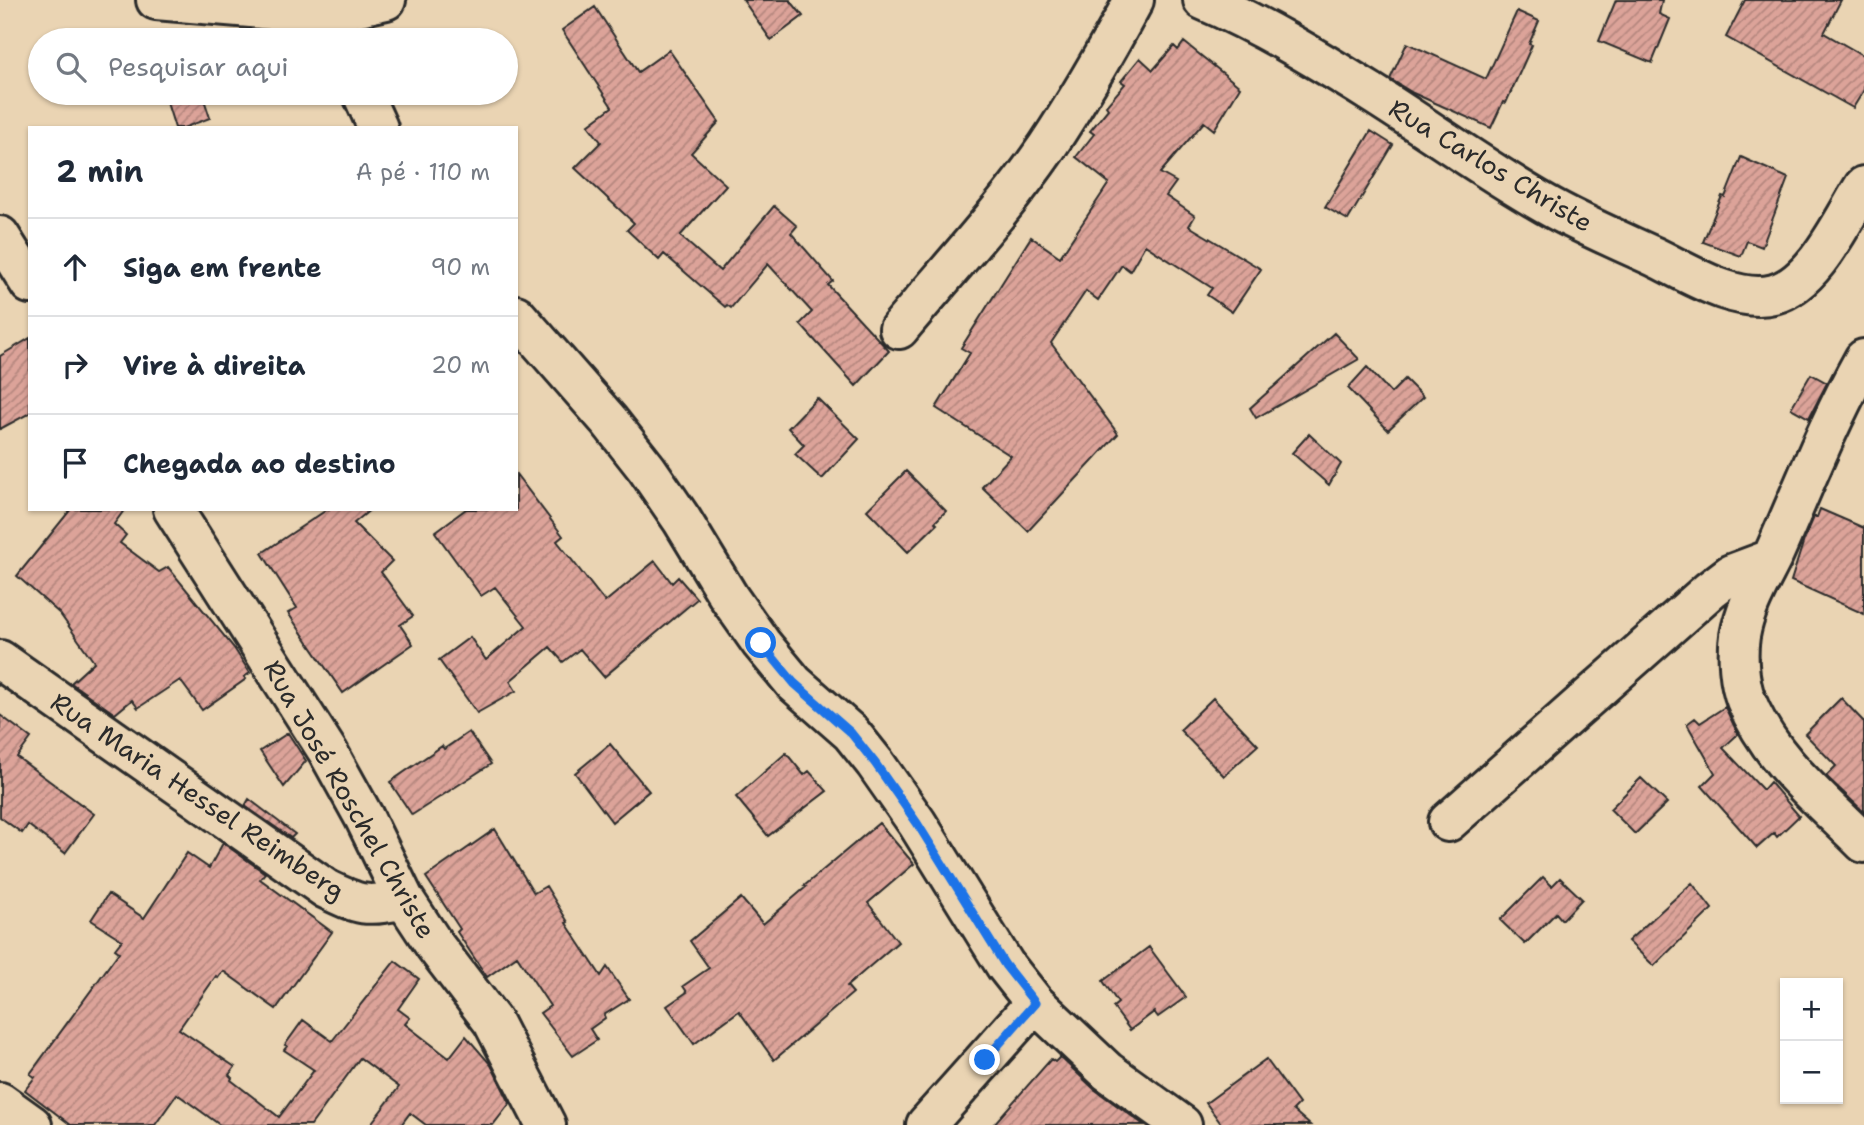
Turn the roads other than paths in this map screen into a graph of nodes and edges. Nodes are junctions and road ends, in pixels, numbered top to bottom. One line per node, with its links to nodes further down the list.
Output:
1 (156, 0): 5 (street)
2 (386, 0): 5 (street)
3 (1134, 0): 12 (street)
4 (1203, 0): 8 (street, Rua Carlos Christe)
5 (341, 26)
6 (367, 105): 7 (street)
7 (377, 126)
8 (1864, 186)
9 (0, 236): 10 (street)
10 (28, 281)
11 (518, 318): 20 (street)
12 (899, 329)
13 (1864, 359): 15 (street)
14 (174, 511): 19 (street, Rua José Roschel Christe)
15 (1771, 559): 17 (street); 18 (street)
16 (0, 660): 19 (street, Rua Maria Hessel Reimberg)
17 (1448, 821)
18 (1864, 843)
19 (404, 899): 24 (street, Rua José Roschel Christe)
20 (1035, 1003): 22 (street); 25 (street)
21 (0, 1102): 23 (street)
22 (1176, 1121)
23 (32, 1125)
24 (546, 1125)
25 (926, 1125)

